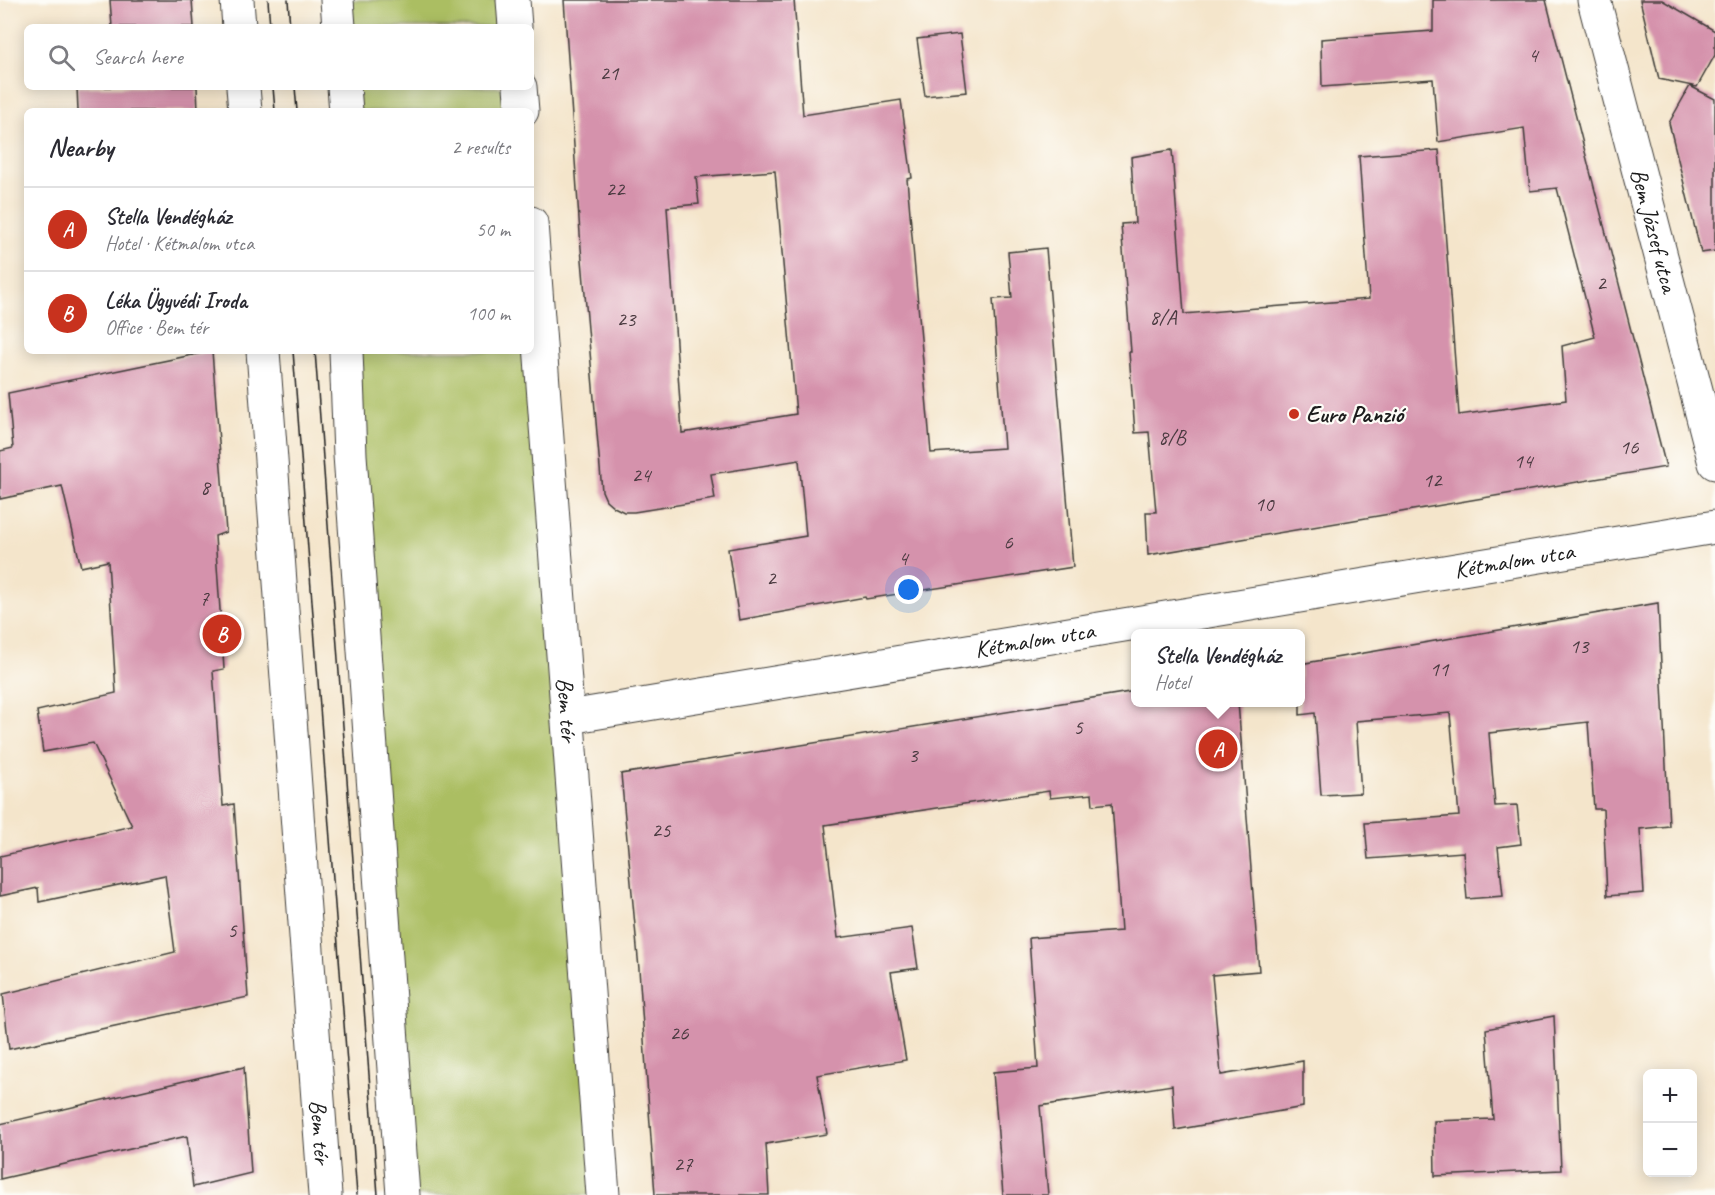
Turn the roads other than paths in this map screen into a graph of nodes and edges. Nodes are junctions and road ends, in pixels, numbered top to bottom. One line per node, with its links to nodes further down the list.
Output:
1 (237, 0): 5 (street)
2 (337, 0): 6 (street)
3 (513, 0): 7 (street)
4 (1594, 0): 17 (street, Bem József utca)
5 (239, 24)
6 (339, 24)
7 (515, 24)
8 (243, 90): 11 (street)
9 (344, 90): 12 (street)
10 (520, 90): 13 (street)
11 (245, 108)
12 (346, 108)
13 (522, 108)
14 (534, 262): 19 (street, Bem tér)
15 (263, 354): 20 (street, Bem tér)
16 (346, 354): 21 (street)
17 (1715, 463)
18 (1715, 527): 19 (street, Kétmalom utca)
19 (569, 717): 22 (street, Bem tér)
20 (325, 1195)
21 (403, 1195)
22 (603, 1195)

